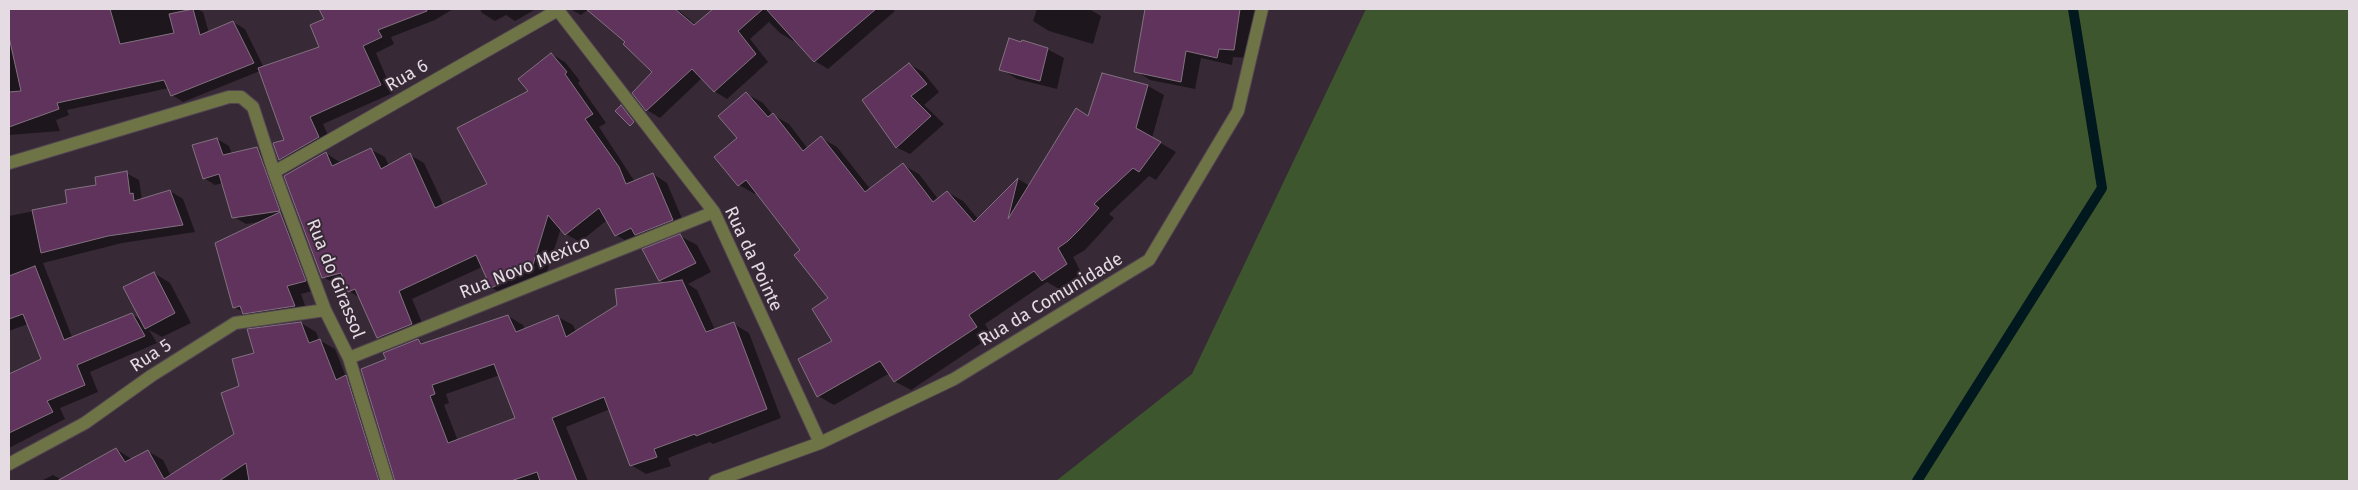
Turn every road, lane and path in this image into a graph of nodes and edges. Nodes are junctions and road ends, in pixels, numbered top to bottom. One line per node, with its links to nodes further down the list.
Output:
1 (558, 9): 4 (street, Rua 6); 5 (street, Rua da Pointe)
2 (1262, 9): 8 (street, Rua da Comunidade)
3 (9, 163): 4 (street, Rua do Girassol)
4 (274, 172): 6 (street, Rua do Girassol)
5 (714, 212): 7 (street, Rua Novo Mexico); 8 (street, Rua da Pointe)
6 (325, 310): 7 (street, Rua do Girassol); 9 (street, Rua 5)
7 (348, 358): 10 (street, Rua do Girassol)
8 (820, 443): 11 (street, Rua da Comunidade)
9 (9, 464)
10 (387, 481)
11 (716, 481)

